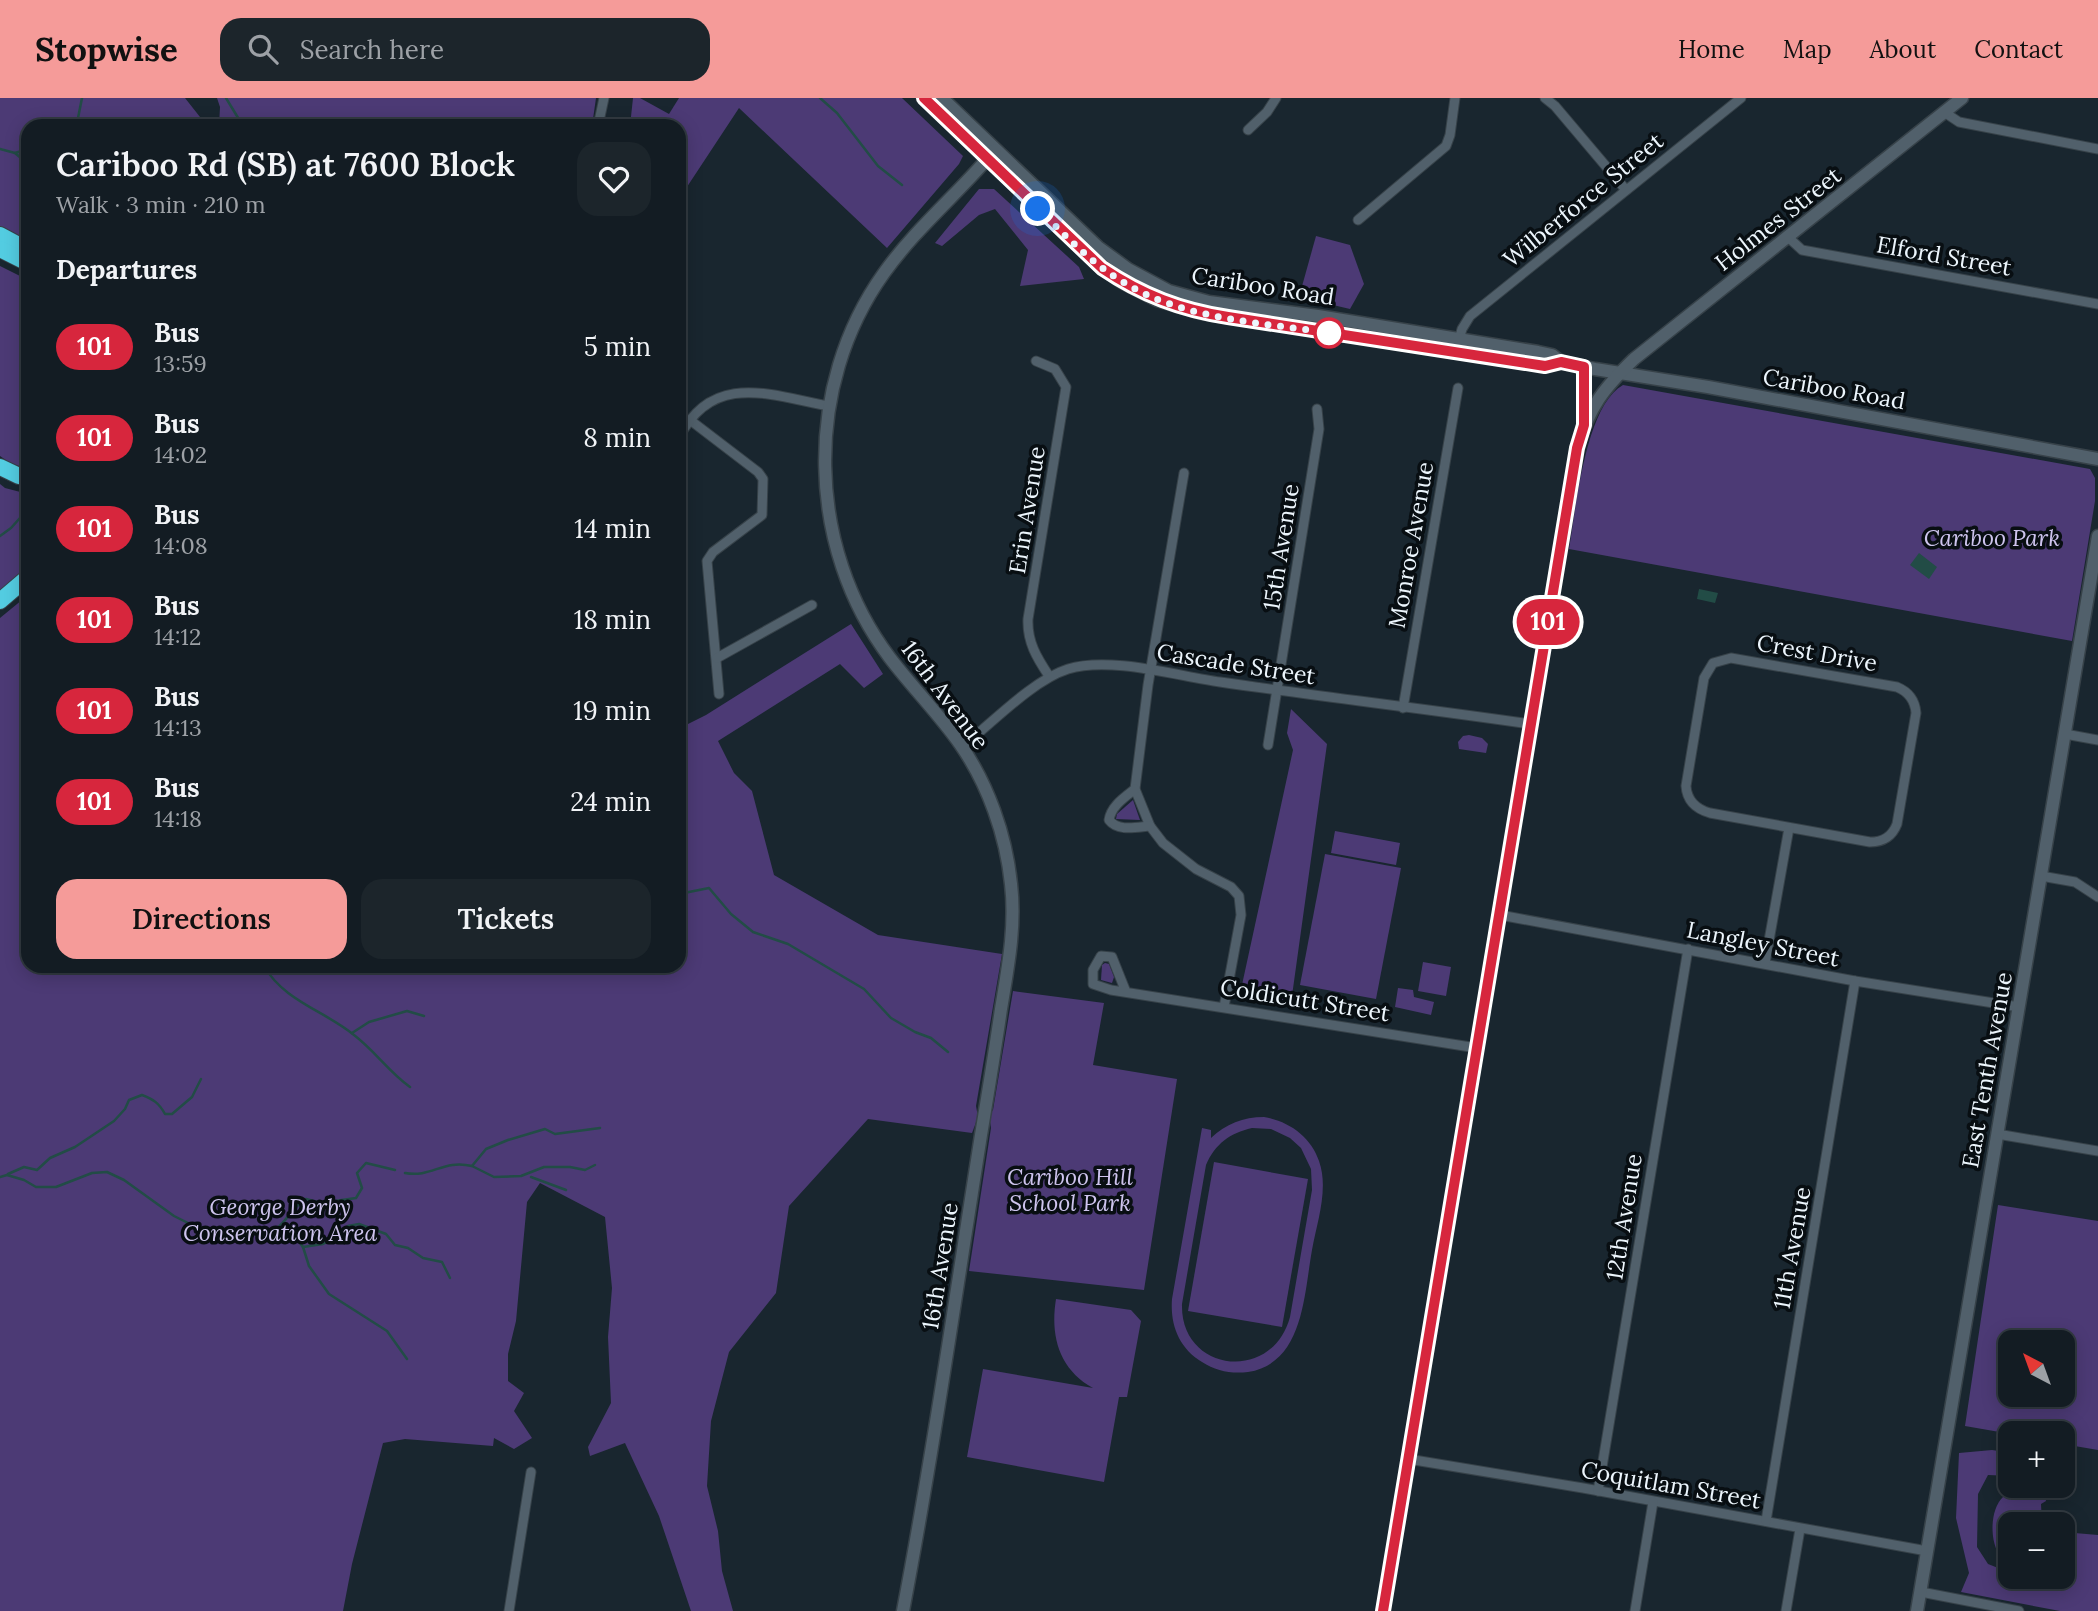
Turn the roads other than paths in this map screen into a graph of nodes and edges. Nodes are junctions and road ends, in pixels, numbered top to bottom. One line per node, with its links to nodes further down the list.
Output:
1 (604, 98): 10 (street)
2 (923, 98): 13 (street, Cariboo Road)
3 (942, 98): 13 (street, Cariboo Road)
4 (1276, 98): 11 (street)
5 (1455, 98): 15 (street)
6 (1545, 98): 14 (street)
7 (1741, 98): 14 (street, Wilberforce Street)
8 (1962, 98): 9 (street, Holmes Street)
9 (1944, 113): 12 (street); 17 (street, Holmes Street)
10 (600, 119)
11 (1248, 130)
12 (2098, 149)
13 (991, 155): 22 (street, Cariboo Road); 24 (street, Cariboo Road); 28 (street, 16th Avenue)
14 (1626, 190): 22 (street, Wilberforce Street)
15 (1358, 220)
16 (0, 235): 18 (highway)
17 (1789, 238): 21 (street, Elford Street); 26 (street, Holmes Street)
18 (21, 246)
19 (0, 248): 20 (highway)
20 (21, 259)
21 (2098, 304)
22 (1459, 340): 24 (street, Cariboo Road)
23 (1037, 362): 44 (street, Erin Avenue)
24 (1561, 362): 25 (street, Cariboo Road)
25 (1584, 367): 26 (street, Cariboo Road); 31 (street)
26 (1620, 373): 31 (street, Holmes Street); 33 (street, Cariboo Road)
27 (1458, 388): 47 (street, Monroe Avenue)
28 (828, 406): 30 (street); 52 (street, 16th Avenue)
29 (1317, 409): 45 (street, 15th Avenue)
30 (690, 420): 32 (street); 42 (street)
31 (1584, 425): 48 (street)
32 (686, 427)
33 (2098, 459)
34 (0, 467): 36 (highway)
35 (1184, 473): 43 (street)
36 (21, 476)
37 (2098, 536): 40 (street, East Tenth Avenue)
38 (21, 583): 39 (highway)
39 (0, 600)
40 (2093, 602): 49 (street, East Tenth Avenue)
41 (812, 605): 42 (street)
42 (717, 658): 46 (street)
43 (1151, 670): 44 (street, Cascade Street); 45 (street, Cascade Street); 53 (street)
44 (1049, 676): 52 (street, Cascade Street)
45 (1278, 691): 47 (street, Cascade Street); 51 (street, 15th Avenue)
46 (719, 694)
47 (1403, 708): 48 (street, Cascade Street)
48 (1530, 724): 58 (street)
49 (2065, 733): 50 (street); 56 (street, East Tenth Avenue)
50 (2098, 740)
51 (1268, 746)
52 (962, 747): 77 (street, 16th Avenue)
53 (1135, 789): 54 (street); 54 (street)
54 (1150, 827): 63 (street)
55 (1789, 828): 55 (street, Crest Drive); 60 (street)
56 (2041, 876): 57 (street); 64 (street, East Tenth Avenue)
57 (2098, 897)
58 (1500, 915): 59 (street, Langley Street); 65 (street)
59 (1688, 949): 60 (street, Langley Street); 70 (street, 12th Avenue)
60 (1765, 963): 61 (street, Langley Street)
61 (1855, 981): 64 (street, Langley Street); 72 (street, 11th Avenue)
62 (1126, 992): 62 (street, Coldicutt Street); 63 (street, Coldicutt Street)
63 (1224, 1007): 65 (street, Coldicutt Street)
64 (2019, 1007): 66 (street, East Tenth Avenue)
65 (1477, 1048): 68 (street)
66 (1997, 1134): 67 (street); 74 (street, East Tenth Avenue)
67 (2098, 1152)
68 (1408, 1459): 70 (street, Coquitlam Street); 78 (street)
69 (531, 1472): 76 (street)
70 (1598, 1491): 71 (street, Coquitlam Street)
71 (1653, 1502): 72 (street, Coquitlam Street); 79 (street)
72 (1766, 1521): 73 (street, Coquitlam Street)
73 (1800, 1528): 74 (street, Coquitlam Street); 80 (street)
74 (1927, 1551): 75 (street, East Tenth Avenue)
75 (1921, 1592): 81 (street, East Tenth Avenue); 82 (street)
76 (509, 1611)
77 (903, 1611)
78 (1383, 1611)
79 (1635, 1611)
80 (1786, 1611)
81 (1917, 1611)
82 (2019, 1611)

